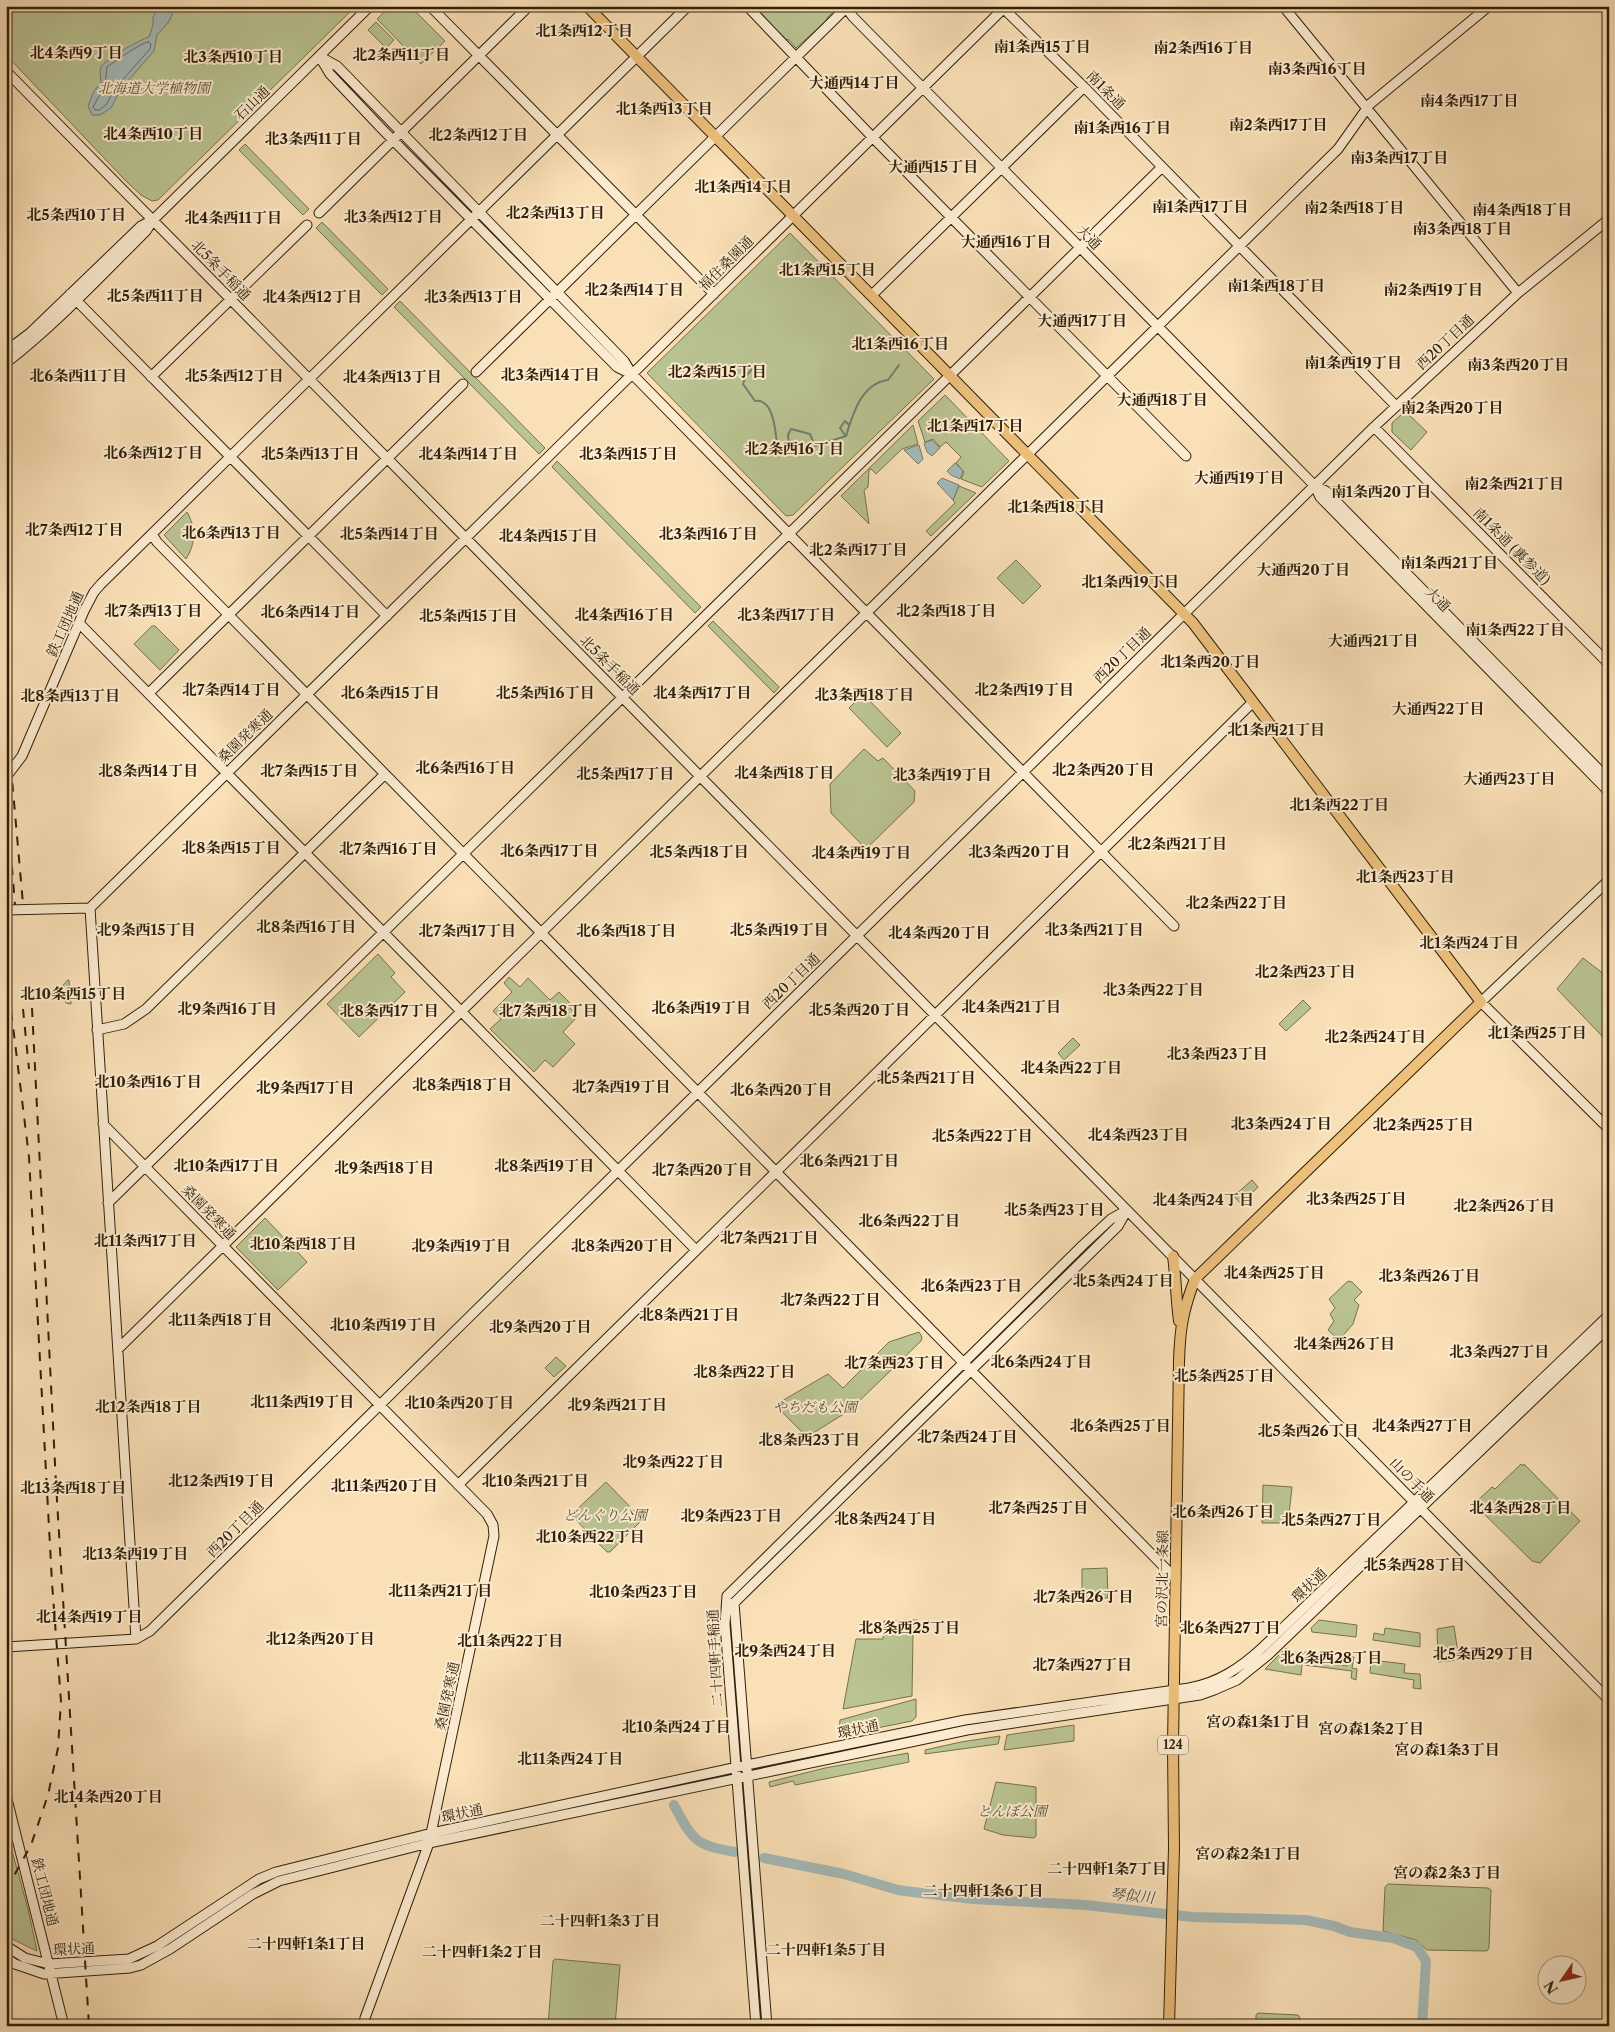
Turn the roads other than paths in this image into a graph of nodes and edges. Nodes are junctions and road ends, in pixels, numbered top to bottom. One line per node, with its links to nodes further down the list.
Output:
1 (370, 6): 12 (street, 石山通)
2 (430, 6): 13 (street)
3 (530, 6): 13 (street)
4 (587, 6): 14 (main road)
5 (688, 6): 14 (street, 鉄工団地通)
6 (747, 6): 15 (street)
7 (1022, 6): 11 (street)
8 (1283, 6): 19 (street)
9 (1489, 6): 19 (street)
10 (846, 7): 15 (street); 18 (street, 大通)
11 (1004, 7): 17 (street, 南1条通); 18 (street, 福住桑園通)
12 (319, 56): 20 (street); 24 (street); 34 (street, 石山通)
13 (479, 56): 20 (street); 21 (street)
14 (637, 57): 21 (street, 鉄工団地通); 22 (main road)
15 (796, 58): 22 (street); 23 (street)
16 (6, 71): 34 (street, 北5条手稲通)
17 (1084, 87): 25 (street, 南1条通); 26 (street)
18 (923, 88): 23 (street, 福住桑園通); 26 (street, 大通)
19 (1366, 108): 36 (street); 39 (street)
20 (401, 132): 24 (street); 27 (street)
21 (557, 135): 27 (street, 鉄工団地通); 29 (street)
22 (715, 136): 29 (street); 30 (main road)
23 (873, 138): 30 (street, 福住桑園通); 31 (street)
24 (393, 140): 28 (street); 32 (street)
25 (1162, 167): 36 (street, 南1条通); 37 (street)
26 (1002, 168): 31 (street); 37 (street, 大通)
27 (479, 212): 32 (street, 鉄工団地通); 38 (street)
28 (319, 213)
29 (636, 215): 38 (street); 40 (street)
30 (793, 216): 40 (street, 福住桑園通); 41 (main road)
31 (951, 217): 41 (street); 42 (street)
32 (472, 219): 45 (street); 54 (street, 鉄工団地通)
33 (1609, 219): 39 (street, 西20丁目通)
34 (153, 220): 43 (street, 石山通); 44 (street, 北5条手稲通)
35 (307, 225): 44 (street)
36 (1240, 246): 46 (street); 56 (street, 南1条通)
37 (1080, 247): 42 (street); 46 (street, 大通)
38 (558, 291): 45 (street); 50 (street)
39 (1518, 293): 56 (street, 西20丁目通)
40 (714, 294): 50 (street, 福住桑園通)
41 (872, 295): 51 (main road)
42 (1030, 297): 51 (street); 52 (street)
43 (74, 298): 47 (street, 石山通); 48 (street, 石山通); 53 (street)
44 (231, 299): 53 (street); 54 (street, 北5条手稲通)
45 (550, 299): 49 (street); 50 (street)
46 (1158, 327): 52 (street); 62 (street, 大通)
47 (6, 351)
48 (6, 363)
49 (476, 372)
50 (632, 374): 64 (street); 66 (street, 福住桑園通)
51 (950, 374): 58 (main road); 64 (street)
52 (1108, 376): 58 (street); 59 (street)
53 (152, 377): 60 (street)
54 (309, 379): 60 (street, 鉄工団地通); 61 (street, 北5条手稲通)
55 (463, 384): 61 (street)
56 (1396, 406): 57 (street, 西20丁目通)
57 (1374, 427): 62 (street, 西20丁目通); 72 (street, 南1条通 (裏参道))
58 (1028, 455): 67 (street); 68 (main road)
59 (1186, 456)
60 (230, 457): 63 (street, 鉄工団地通); 65 (street)
61 (388, 458): 65 (street); 66 (street, 北5条手稲通)
62 (1315, 486): 68 (street, 西20丁目通); 82 (street, 大通); 83 (street, 大通)
63 (152, 534): 69 (street); 71 (street, 鉄工団地通)
64 (788, 534): 67 (street); 75 (street)
65 (308, 537): 69 (street); 70 (street)
66 (466, 538): 70 (street, 桑園発寒通); 75 (street, 北5条手稲通)
67 (866, 614): 78 (street); 80 (street)
68 (1184, 614): 76 (main road); 78 (street, 西20丁目通)
69 (229, 615): 73 (street); 74 (street)
70 (386, 616): 74 (street, 桑園発寒通)
71 (79, 623): 73 (street); 81 (street, 鉄工団地通)
72 (1609, 664)
73 (149, 693): 77 (street)
74 (307, 694): 77 (street, 桑園発寒通); 79 (street)
75 (622, 697): 80 (street, 北5条手稲通); 86 (street)
76 (1253, 702): 85 (street); 94 (main road)
77 (227, 772): 84 (street); 88 (street, 桑園発寒通)
78 (1023, 773): 85 (street); 93 (street, 西20丁目通)
79 (385, 774): 84 (street); 86 (street)
80 (701, 776): 92 (street); 93 (street, 北5条手稲通)
81 (6, 777)
82 (1609, 780)
83 (1609, 792)
84 (306, 852): 91 (street); 97 (street)
85 (1101, 852): 90 (street); 96 (street)
86 (463, 854): 91 (street); 92 (street)
87 (1609, 880): 94 (street)
88 (90, 908): 89 (street); 97 (street)
89 (6, 910)
90 (1174, 926)
91 (384, 932): 95 (street); 101 (street)
92 (542, 933): 95 (street); 98 (street)
93 (858, 935): 96 (street, 北5条手稲通); 98 (street, 西20丁目通)
94 (1481, 1002): 100 (street); 109 (main road, 宮の沢北一条線 / 124)
95 (462, 1011): 102 (street); 106 (street)
96 (936, 1016): 103 (street); 105 (street, 北5条手稲通)
97 (97, 1030): 99 (street)
98 (698, 1092): 102 (street, 西20丁目通); 103 (street)
99 (103, 1124): 101 (street, 桑園発寒通); 104 (street)
100 (1609, 1129)
101 (145, 1166): 104 (street); 106 (street, 桑園発寒通)
102 (618, 1170): 107 (street); 116 (street, 西20丁目通)
103 (776, 1172): 107 (street); 114 (street)
104 (108, 1203): 113 (street)
105 (1127, 1210): 108 (street, 北5条手稲通); 114 (street, 二十四軒手稲通); 115 (street, 二十四軒手稲通)
106 (223, 1246): 113 (street); 116 (street, 桑園発寒通)
107 (696, 1250): 117 (street)
108 (1173, 1256): 109 (street, 北5条手稲通); 112 (main road)
109 (1195, 1279): 112 (main road, 宮の沢北一条線 / 124); 118 (street, 山の手通)
110 (1609, 1316): 118 (street, 環状通)
111 (1609, 1328): 118 (street, 環状通)
112 (1180, 1329): 119 (main road, 宮の沢北一条線 / 124)
113 (118, 1350): 120 (street)
114 (964, 1362): 115 (street); 125 (street, 二十四軒手稲通)
115 (972, 1371): 119 (street); 124 (street, 二十四軒手稲通)
116 (380, 1405): 117 (street, 桑園発寒通); 120 (street, 西20丁目通)
117 (458, 1485): 129 (street, 桑園発寒通)
118 (1417, 1505): 122 (street, 環状通); 123 (street, 山の手通)
119 (1176, 1579): 122 (main road, 宮の沢北一条線 / 124)
120 (136, 1639): 121 (street)
121 (6, 1647)
122 (1174, 1695): 124 (street, 環状通); 126 (street, 環状通); 139 (main road, 宮の沢北一条線 / 124)
123 (1609, 1700)
124 (747, 1764): 125 (street, 環状通); 126 (street, 二十四軒手稲通)
125 (736, 1767): 127 (street, 二十四軒手稲通); 129 (street, 環状通)
126 (747, 1776): 127 (street, 環状通); 138 (street, 二十四軒手稲通)
127 (737, 1778): 130 (street, 環状通); 137 (street, 二十四軒手稲通)
128 (6, 1795): 133 (street, 鉄工団地通)
129 (432, 1833): 130 (street, 桑園発寒通); 133 (street, 環状通)
130 (429, 1843): 134 (street, 環状通); 136 (street, 桑園発寒通)
131 (6, 1946): 133 (street, 環状通)
132 (6, 1958): 134 (street, 環状通)
133 (49, 1964): 134 (street, 鉄工団地通)
134 (51, 1974): 135 (street, 鉄工団地通)
135 (64, 2026)
136 (364, 2026)
137 (756, 2026)
138 (767, 2026)
139 (1169, 2026)

